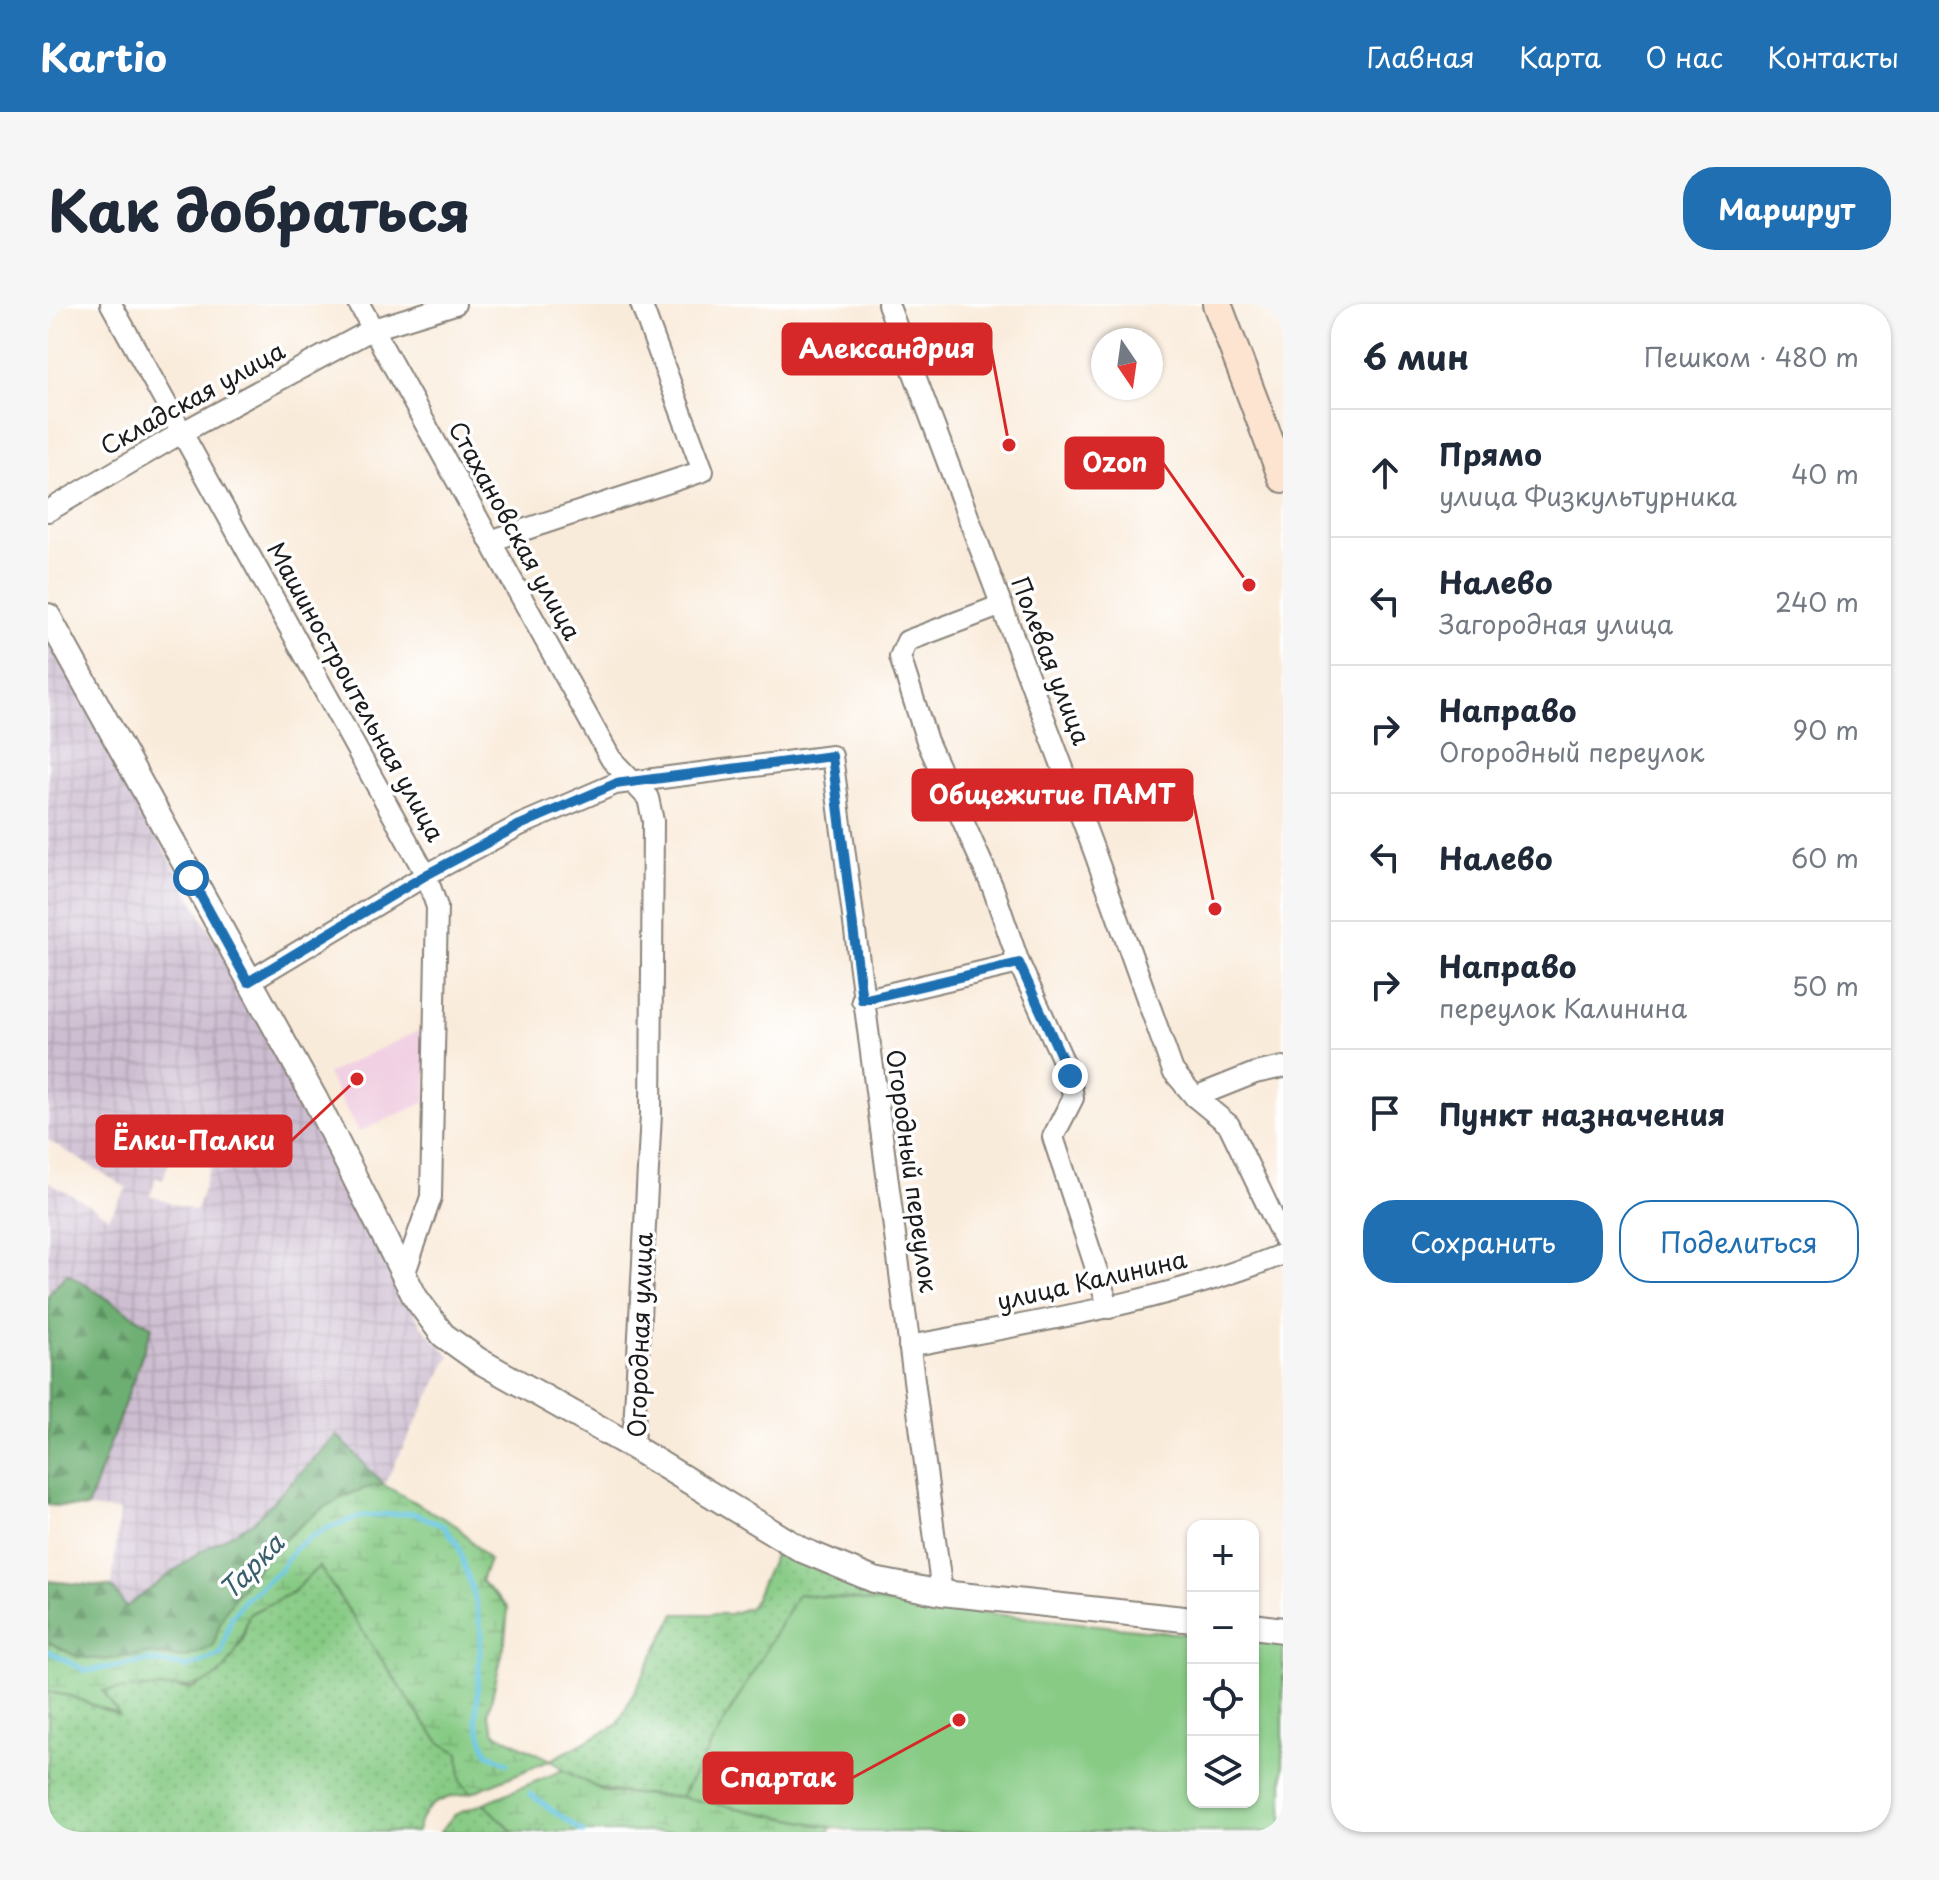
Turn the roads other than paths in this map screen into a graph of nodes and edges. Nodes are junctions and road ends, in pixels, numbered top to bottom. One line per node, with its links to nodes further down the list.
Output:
1 (111, 304): 8 (street, Машиностроительная улица)
2 (359, 304): 7 (street, Стахановская улица)
3 (455, 304): 7 (street, Складская улица)
4 (641, 304): 11 (street)
5 (888, 304): 12 (street, Полевая улица)
6 (1217, 304): 9 (main road)
7 (373, 329): 8 (street, Складская улица); 11 (street, Стахановская улица)
8 (181, 433): 10 (street, Складская улица); 15 (street, Машиностроительная улица)
9 (1283, 478)
10 (48, 511)
11 (490, 541): 14 (street, Стахановская улица)
12 (1002, 605): 16 (street); 20 (street, Полевая улица)
13 (48, 616): 17 (street)
14 (629, 780): 15 (street); 18 (street, Огородный переулок); 26 (street, Огородная улица)
15 (426, 875): 17 (street); 23 (street, Машиностроительная улица)
16 (1019, 963): 18 (street); 24 (street)
17 (248, 982): 23 (street)
18 (862, 1000): 25 (street, Огородный переулок)
19 (1283, 1067): 20 (street)
20 (1195, 1097): 21 (street, Полевая улица)
21 (1283, 1238)
22 (1283, 1254): 24 (street, улица Калинина)
23 (404, 1275): 26 (street)
24 (1109, 1308): 25 (street, улица Калинина)
25 (909, 1346): 27 (street, Огородный переулок)
26 (633, 1447): 27 (street, Огородная улица)
27 (942, 1593): 28 (street, Огородная улица)
28 (1187, 1619)
29 (1259, 1627): 30 (street)
30 (1283, 1630)

